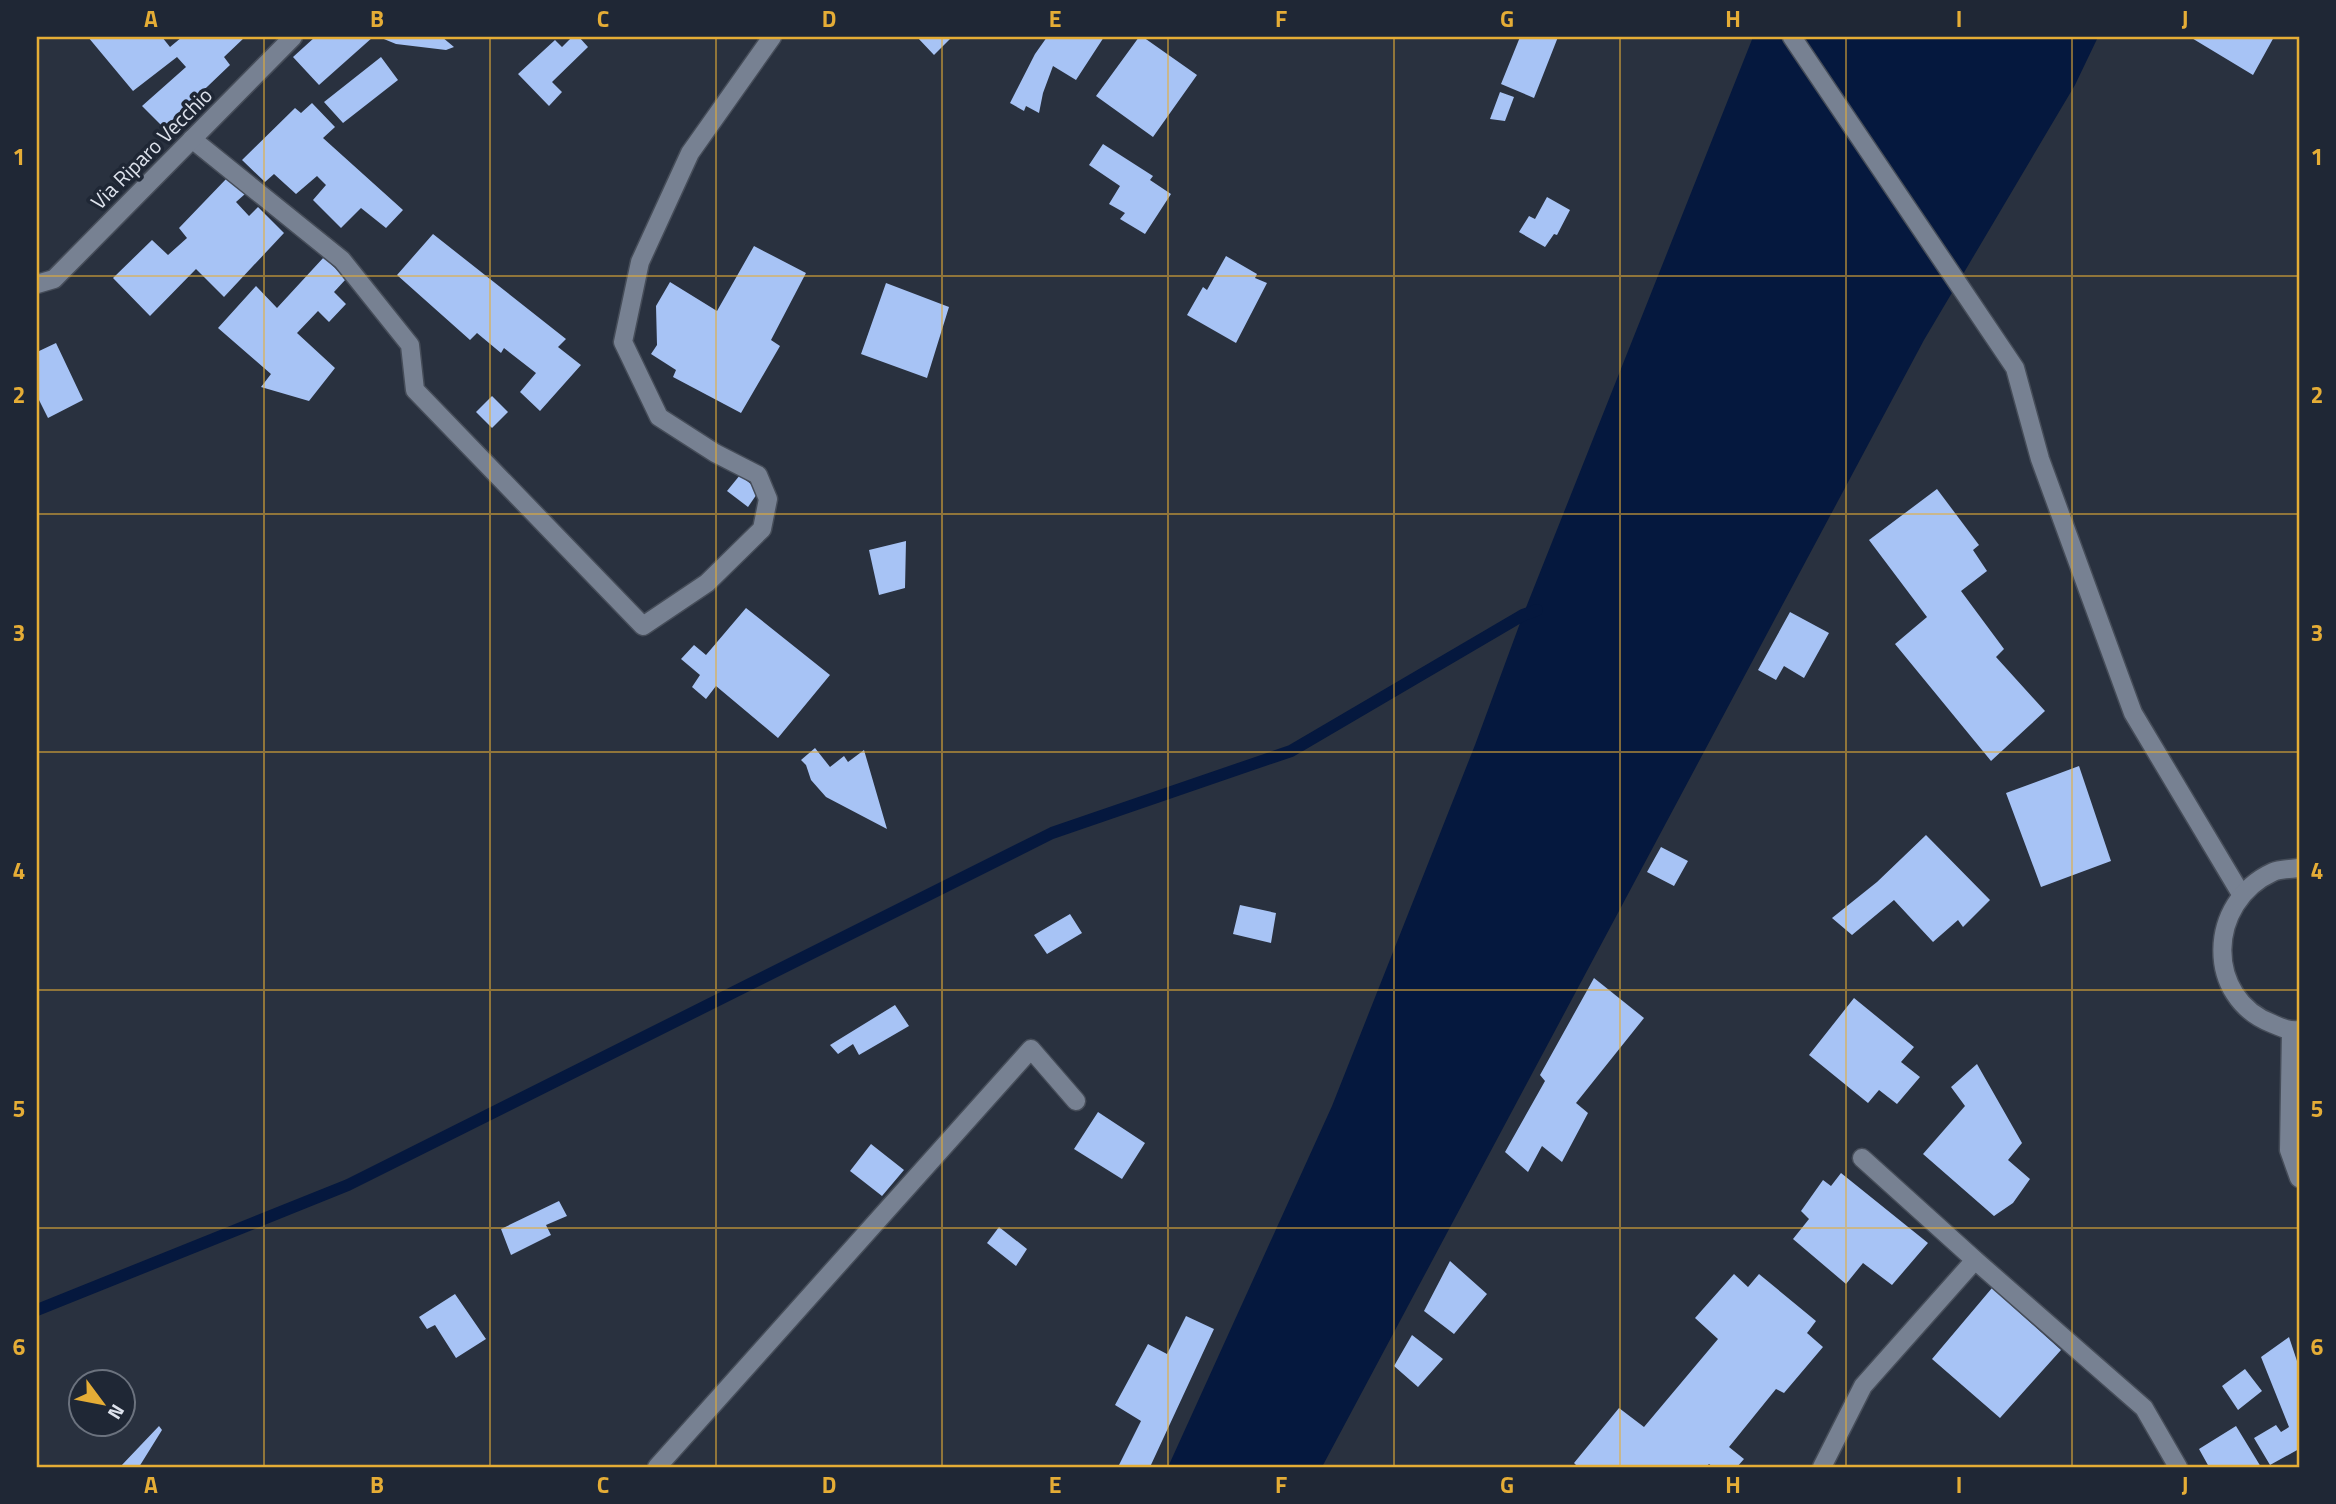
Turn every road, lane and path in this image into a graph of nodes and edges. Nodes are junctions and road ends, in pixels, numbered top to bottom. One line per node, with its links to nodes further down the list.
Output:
1 (293, 37): 4 (street, Via Riparo Vecchio)
2 (772, 37): 4 (street)
3 (1792, 37): 7 (street)
4 (192, 139): 5 (street, Via Riparo Vecchio)
5 (37, 284)
6 (2299, 868): 7 (street)
7 (2241, 894): 8 (street)
8 (2295, 1031): 11 (street)
9 (1076, 1101): 13 (street)
10 (1862, 1158): 12 (street)
11 (2299, 1178)
12 (1975, 1260): 14 (street); 15 (street)
13 (657, 1467)
14 (1822, 1467)
15 (2178, 1467)

